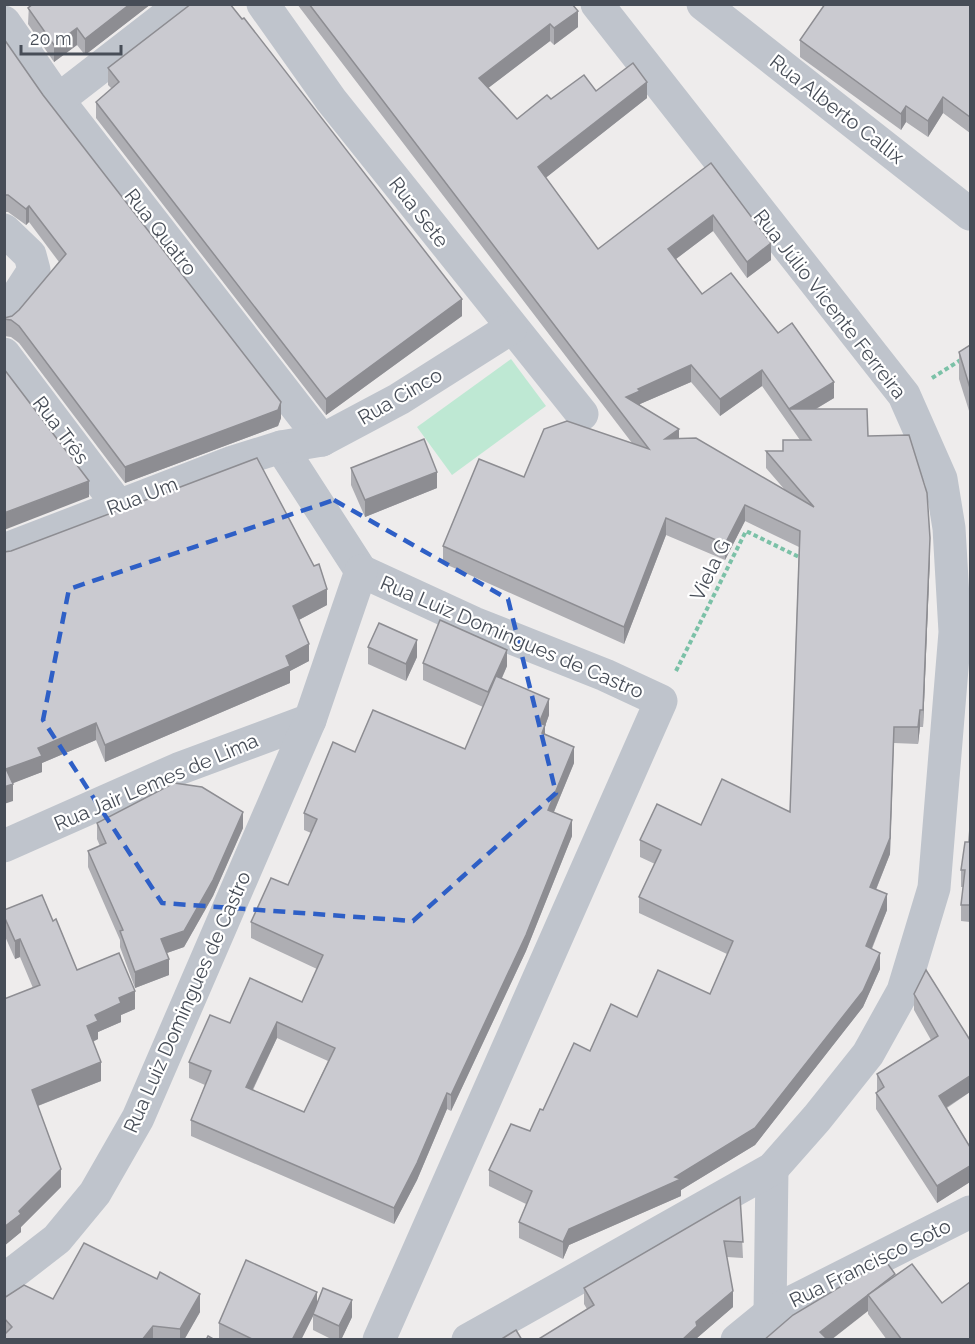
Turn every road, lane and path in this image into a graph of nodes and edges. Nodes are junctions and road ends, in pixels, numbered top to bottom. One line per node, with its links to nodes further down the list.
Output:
1 (182, 4): 6 (street)
2 (262, 4): 10 (street, Rua Sete)
3 (597, 4): 13 (street, Rua Júlio Vicente Ferreira)
4 (704, 4): 7 (street, Rua Alberto Callix)
5 (4, 22): 6 (street, Rua Quatro)
6 (58, 100): 15 (street, Rua Quatro)
7 (970, 214)
8 (4, 230): 9 (street)
9 (4, 316)
10 (511, 328): 14 (street, Rua Sete); 15 (street, Rua Cinco)
11 (4, 354): 17 (street, Rua Três)
12 (970, 354): 13 (path)
13 (904, 395): 24 (street, Rua Júlio Vicente Ferreira)
14 (582, 414)
15 (322, 440): 16 (street, Rua Cinco)
16 (281, 447): 17 (street, Rua Um); 20 (street)
17 (118, 505): 18 (street, Rua Um)
18 (4, 550)
19 (808, 561): 21 (path, Viela G)
20 (361, 571): 21 (street, Rua Luiz Domingues de Castro); 22 (street, Rua Luiz Domingues de Castro)
21 (661, 701): 28 (street, Rua Luiz Domingues de Castro)
22 (310, 720): 23 (street, Rua Jair Lemes de Lima); 26 (street, Rua Luiz Domingues de Castro)
23 (4, 846)
24 (772, 1169): 27 (street); 29 (street, Rua Júlio Vicente Ferreira)
25 (970, 1212): 27 (street, Rua Francisco Soto)
26 (4, 1280)
27 (770, 1312): 30 (street)
28 (380, 1340)
29 (468, 1340)
30 (737, 1340)

